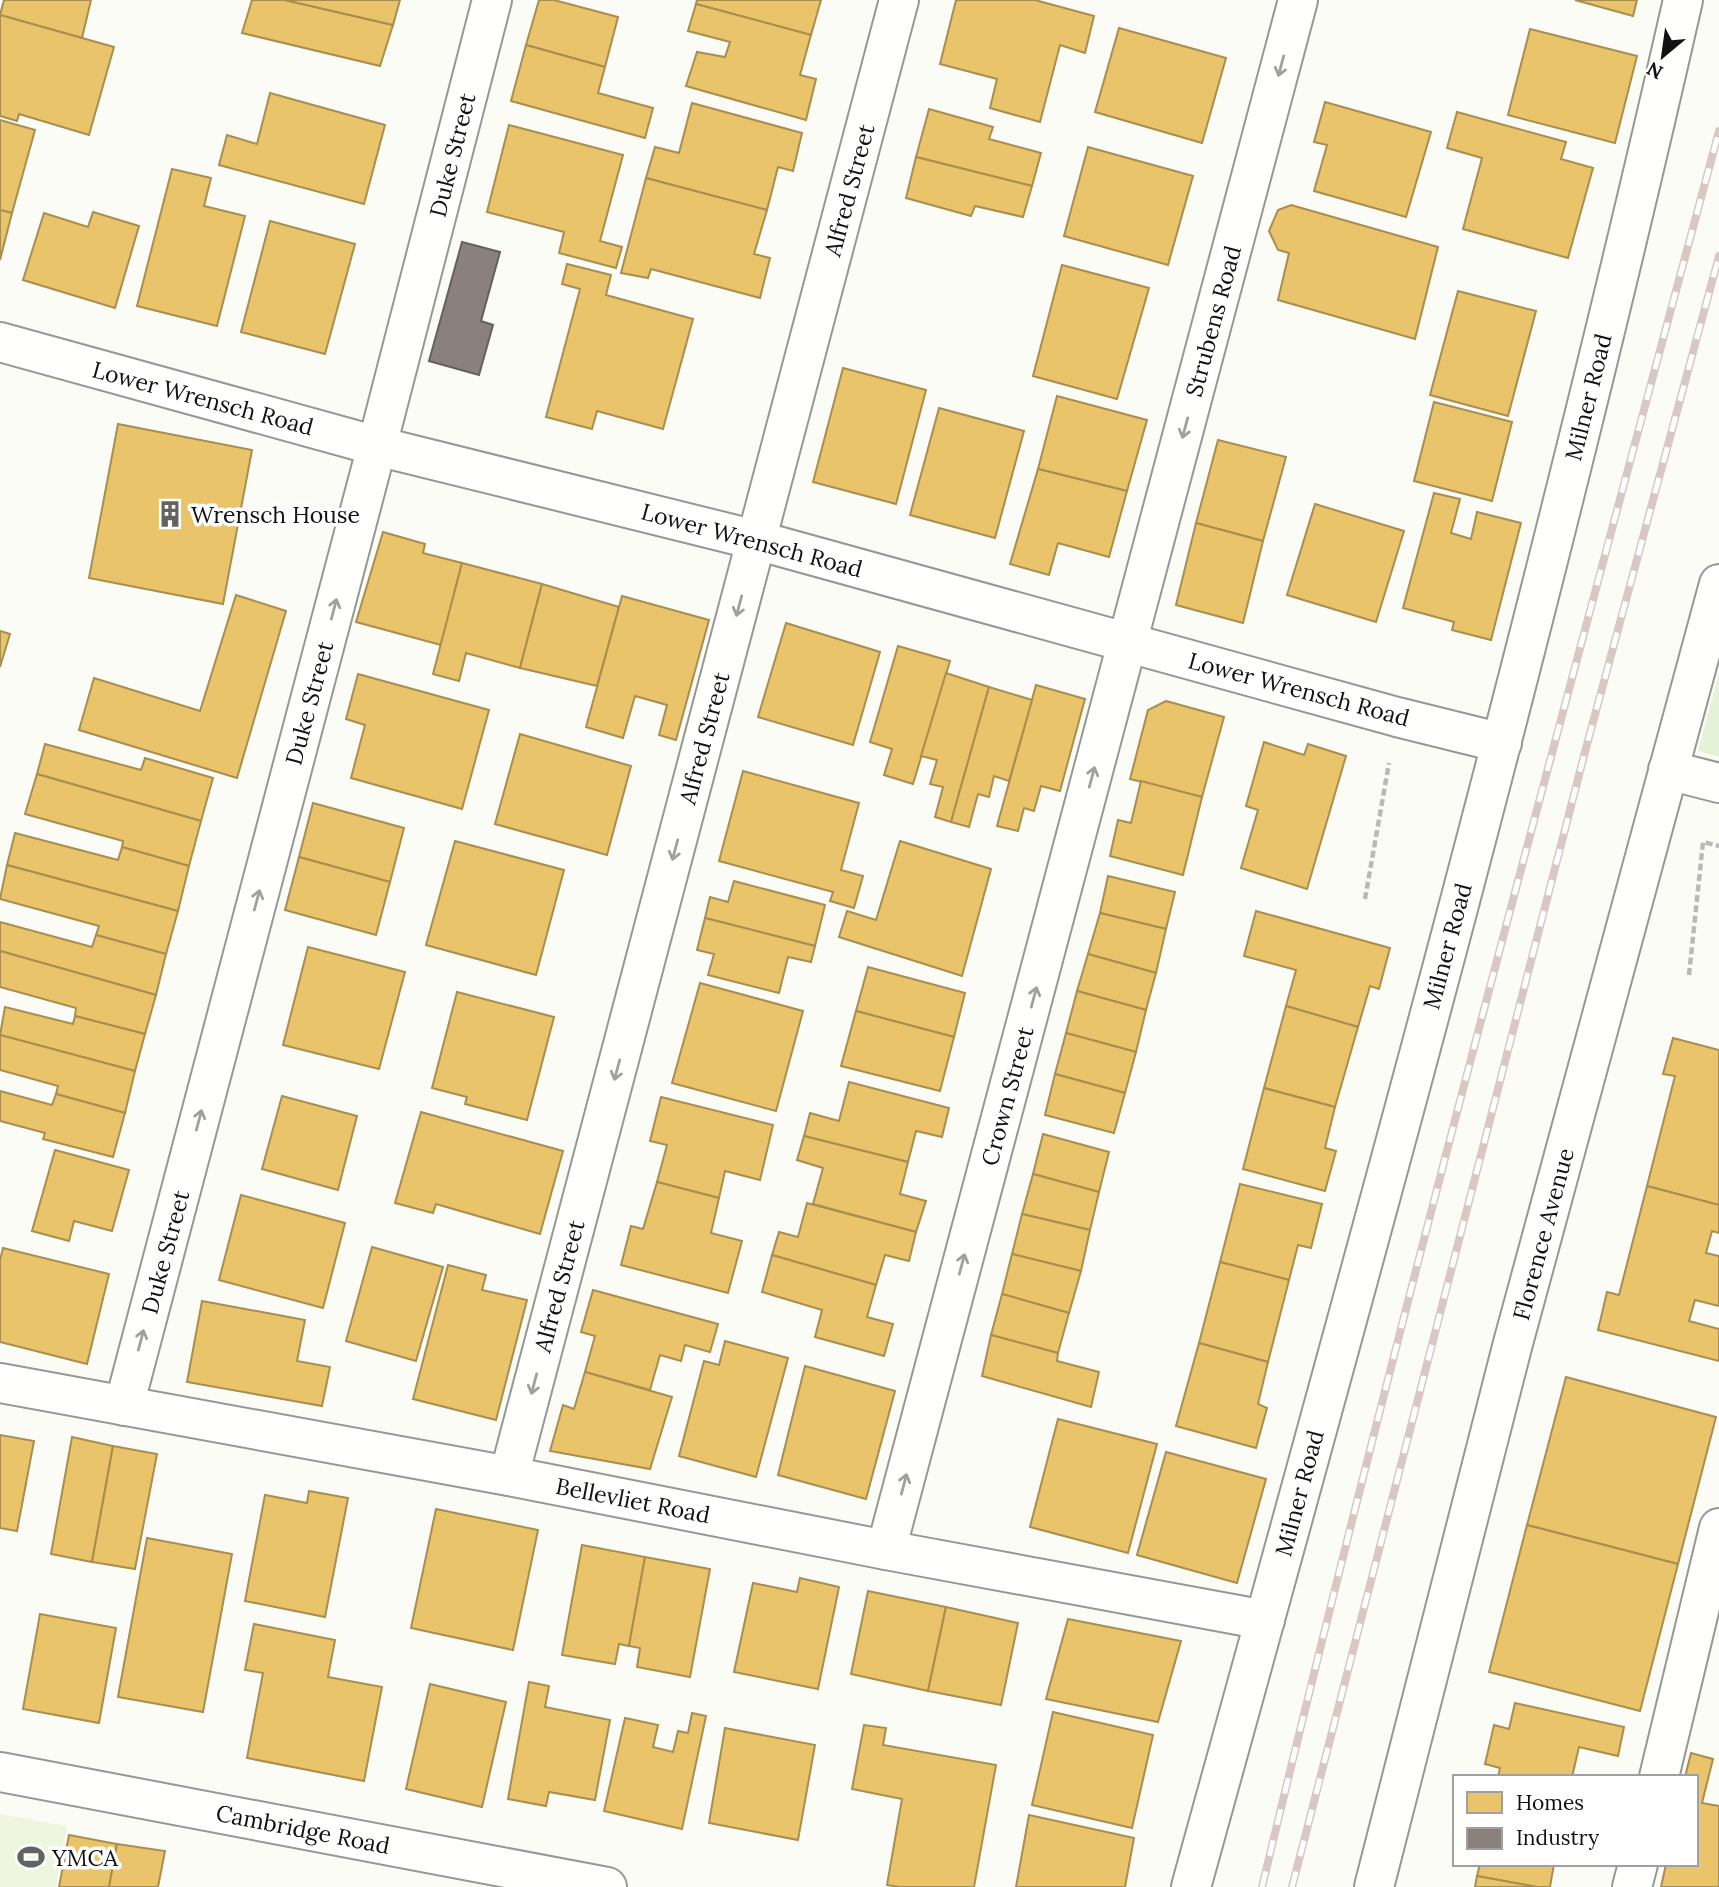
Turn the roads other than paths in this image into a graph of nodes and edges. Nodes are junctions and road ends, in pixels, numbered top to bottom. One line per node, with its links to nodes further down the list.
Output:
1 (492, 0): 6 (street, Duke Street)
2 (899, 0): 7 (street, Alfred Street)
3 (1298, 0): 9 (street, Strubens Road, one-way to 9)
4 (1683, 0): 10 (street, Milner Road)
5 (0, 342): 6 (street, Lower Wrensch Road)
6 (377, 446): 7 (street, Lower Wrensch Road); 14 (street, Duke Street, one-way to 6)
7 (756, 540): 9 (street, Lower Wrensch Road); 15 (street, Alfred Street, one-way to 15)
8 (1719, 584): 11 (street, Florence Avenue)
9 (1128, 643): 10 (street, Lower Wrensch Road); 17 (street, Crown Street, one-way to 9)
10 (1502, 743): 18 (street, Milner Road)
11 (1668, 770): 12 (street); 24 (street, Florence Avenue)
12 (1719, 783)
13 (0, 1383): 14 (street, Bellevliet Road)
14 (124, 1406): 15 (street, Bellevliet Road)
15 (509, 1476): 17 (street, Bellevliet Road)
16 (1719, 1528): 20 (street)
17 (886, 1550): 18 (street, Bellevliet Road)
18 (1265, 1620): 23 (street, Milner Road)
19 (0, 1772): 22 (street, Cambridge Road)
20 (1659, 1775)
21 (1637, 1866): 25 (street)
22 (607, 1887)
23 (1191, 1887)
24 (1374, 1887)
25 (1632, 1887)

